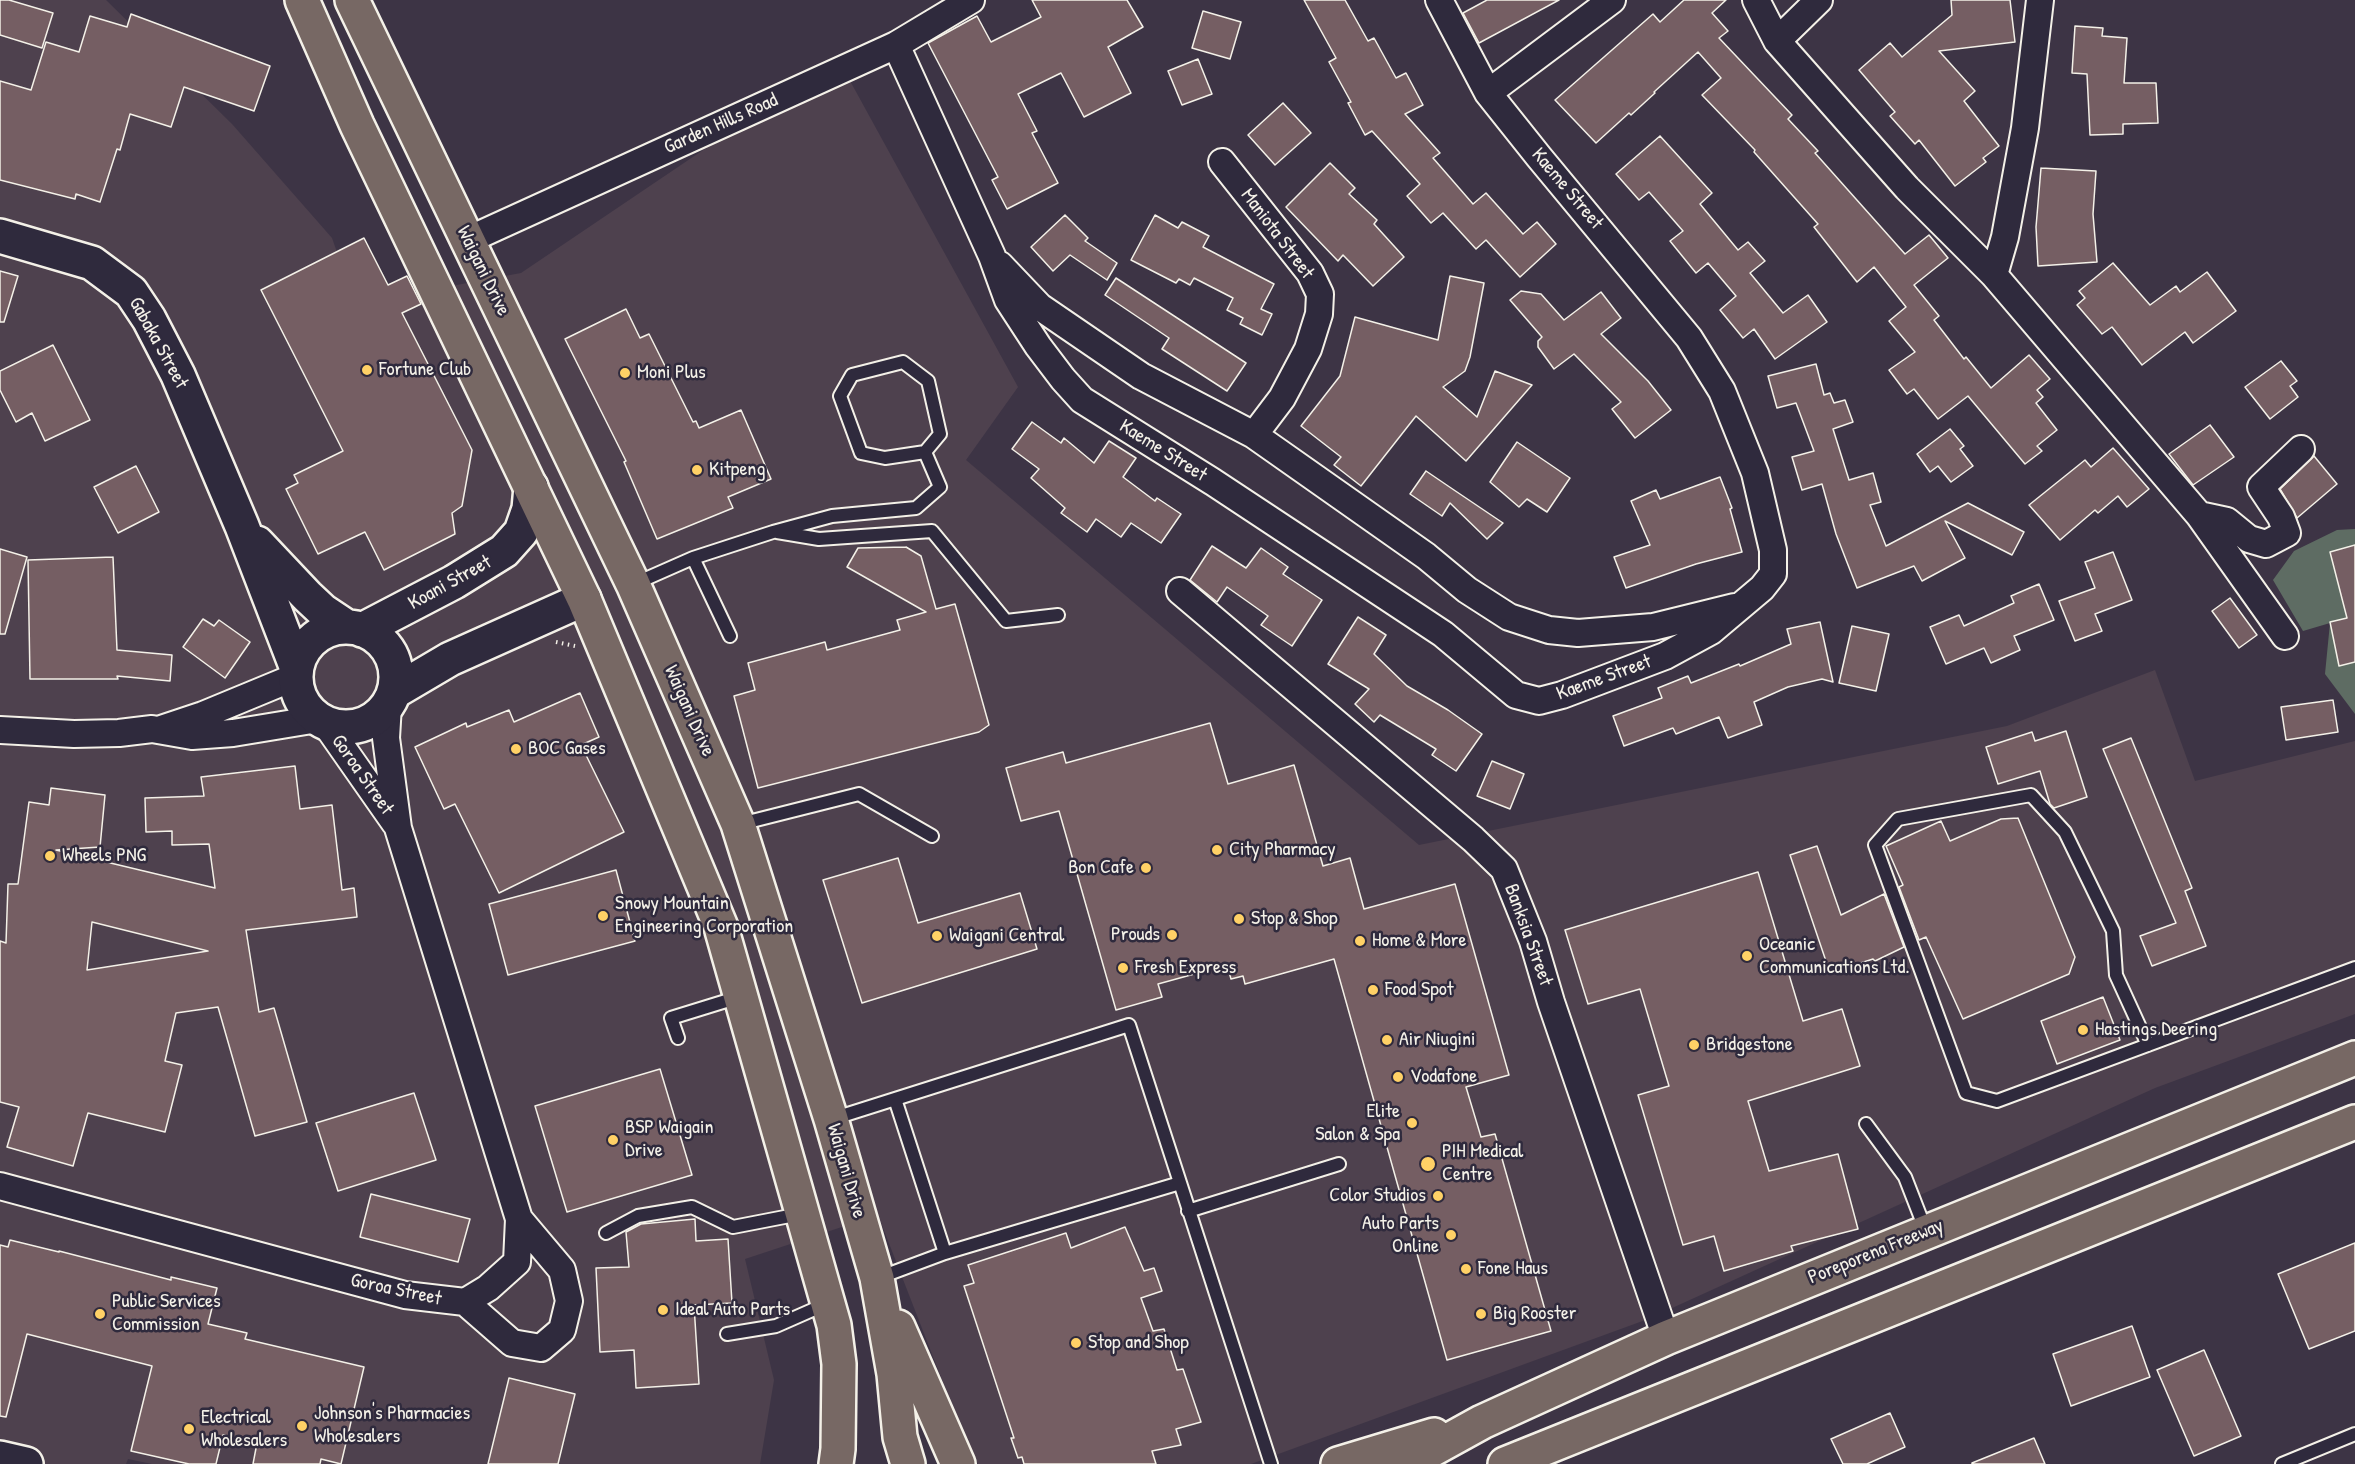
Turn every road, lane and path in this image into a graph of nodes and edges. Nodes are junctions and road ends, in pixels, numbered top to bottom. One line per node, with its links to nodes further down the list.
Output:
1 (302, 0): 13 (highway)
2 (320, 0): 13 (highway)
3 (352, 0): 16 (highway, Waigani Drive)
4 (971, 0): 11 (street, Garden Hills Road)
5 (1439, 0): 12 (street, Kaeme Street)
6 (1612, 0): 12 (street)
7 (1756, 0): 10 (street)
8 (1819, 0): 10 (street)
9 (2040, 0): 18 (street)
10 (1778, 42): 18 (street)
11 (896, 45): 16 (street, Garden Hills Road); 17 (street, Kaeme Street)
12 (1488, 93): 31 (street, Kaeme Street)
13 (357, 125): 23 (highway)
14 (1222, 162): 20 (street, Maniota Street)
15 (0, 236): 25 (street, Gabaka Street)
16 (468, 240): 19 (highway, Waigani Drive)
17 (992, 256): 20 (street); 31 (street, Kaeme Street)
18 (1994, 274): 24 (street)
19 (537, 382): 28 (highway, Waigani Drive); 30 (highway)
20 (1254, 435): 31 (street)
21 (2301, 449): 24 (street)
22 (925, 452): 22 (lane); 26 (lane)
23 (531, 487): 30 (highway); 33 (street, Koani Street)
24 (2199, 515): 35 (street)
25 (242, 526): 33 (street, Gabaka Street); 36 (street, Gabaka Street)
26 (773, 532): 27 (lane); 32 (lane)
27 (693, 558): 28 (lane); 34 (lane)
28 (633, 584): 41 (highway, Waigani Drive)
29 (1180, 591): 66 (street, Banksia Street)
30 (584, 599): 37 (street); 45 (highway)
31 (1737, 606)
32 (1058, 615)
33 (355, 628): 36 (street); 37 (street)
34 (730, 636)
35 (2285, 636)
36 (295, 671): 38 (street); 40 (street)
37 (391, 698): 38 (street); 42 (street, Goroa Street)
38 (321, 721): 40 (street); 42 (street, Goroa Street)
39 (0, 730): 40 (street)
40 (160, 730)
41 (738, 824): 43 (lane); 50 (highway, Waigani Drive)
42 (398, 828): 58 (street, Goroa Street)
43 (932, 836)
44 (2355, 968): 47 (lane)
45 (740, 997): 46 (lane); 57 (highway)
46 (678, 1038)
47 (2148, 1045): 47 (lane)
48 (2355, 1058): 59 (highway, Poreporena Freeway)
49 (895, 1099): 50 (lane); 54 (lane); 61 (lane)
50 (831, 1119): 62 (highway, Waigani Drive)
51 (2355, 1122): 68 (highway)
52 (1866, 1124): 59 (lane)
53 (1339, 1164): 56 (lane)
54 (1180, 1183): 56 (lane); 61 (lane)
55 (0, 1186): 63 (street, Goroa Street)
56 (1188, 1211): 75 (lane)
57 (804, 1214): 60 (lane); 64 (highway)
58 (519, 1219): 63 (street, Goroa Street); 63 (street)
59 (1927, 1232): 66 (highway, Poreporena Freeway)
60 (606, 1233)
61 (945, 1253): 62 (lane)
62 (877, 1278): 73 (highway, Waigani Drive); 74 (highway)
63 (465, 1302)
64 (828, 1303): 65 (lane); 72 (highway)
65 (728, 1335)
66 (1666, 1338): 67 (highway, Poreporena Freeway)
67 (1482, 1422): 76 (highway); 77 (highway, Poreporena Freeway)
68 (1595, 1429): 78 (highway); 79 (highway)
69 (2355, 1434): 80 (lane)
70 (0, 1458): 71 (street)
71 (26, 1464)
72 (836, 1464)
73 (908, 1464)
74 (958, 1464)
75 (1271, 1464)
76 (1338, 1464)
77 (1406, 1464)
78 (1505, 1464)
79 (1555, 1464)
80 (2282, 1464)

